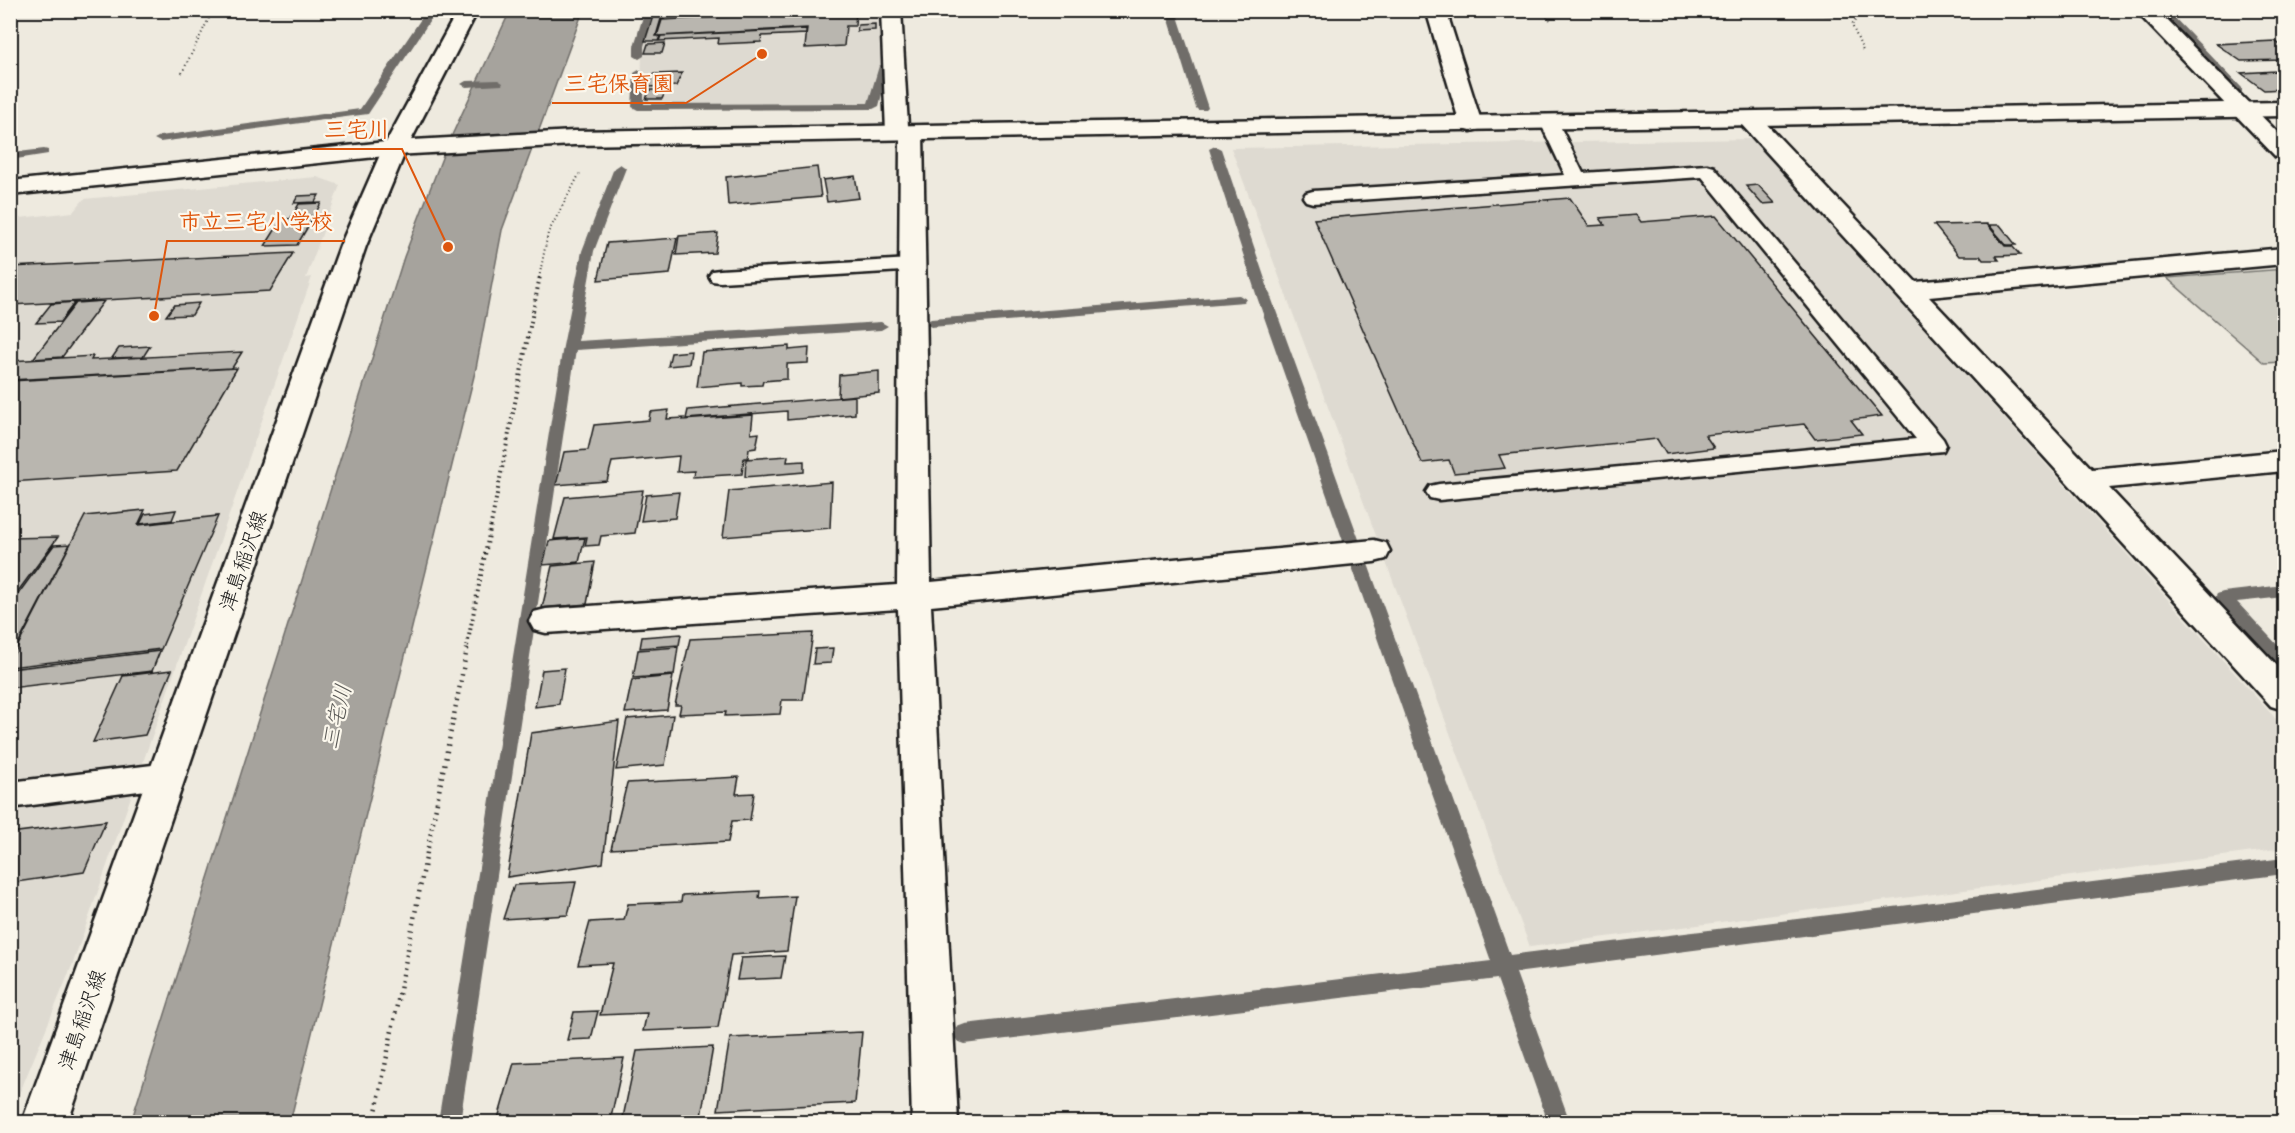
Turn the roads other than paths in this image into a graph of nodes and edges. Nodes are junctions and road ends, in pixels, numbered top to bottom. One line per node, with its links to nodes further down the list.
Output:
1 (468, 10): 11 (street, 津島稲沢線)
2 (891, 10): 10 (street)
3 (1436, 10): 9 (street)
4 (2145, 10): 6 (street)
5 (2284, 109): 6 (street)
6 (2244, 110): 7 (street); 12 (street)
7 (1749, 119): 8 (street); 19 (street)
8 (1549, 122): 9 (street); 13 (lane)
9 (1471, 123): 10 (street)
10 (905, 132): 11 (street); 17 (street)
11 (407, 147): 14 (street); 27 (street, 津島稲沢線)
12 (2284, 152)
13 (1577, 180): 15 (lane); 22 (lane)
14 (10, 188)
15 (1313, 198)
16 (2284, 256): 19 (street)
17 (911, 265): 18 (lane); 24 (street)
18 (720, 276)
19 (1908, 291): 21 (street)
20 (2284, 461): 21 (street)
21 (2084, 480): 26 (street)
22 (1439, 492)
23 (1374, 551): 24 (street)
24 (914, 596): 25 (street); 30 (street)
25 (546, 621)
26 (2284, 696)
27 (169, 775): 28 (lane); 29 (street, 津島稲沢線)
28 (10, 795)
29 (45, 1122)
30 (935, 1122)

